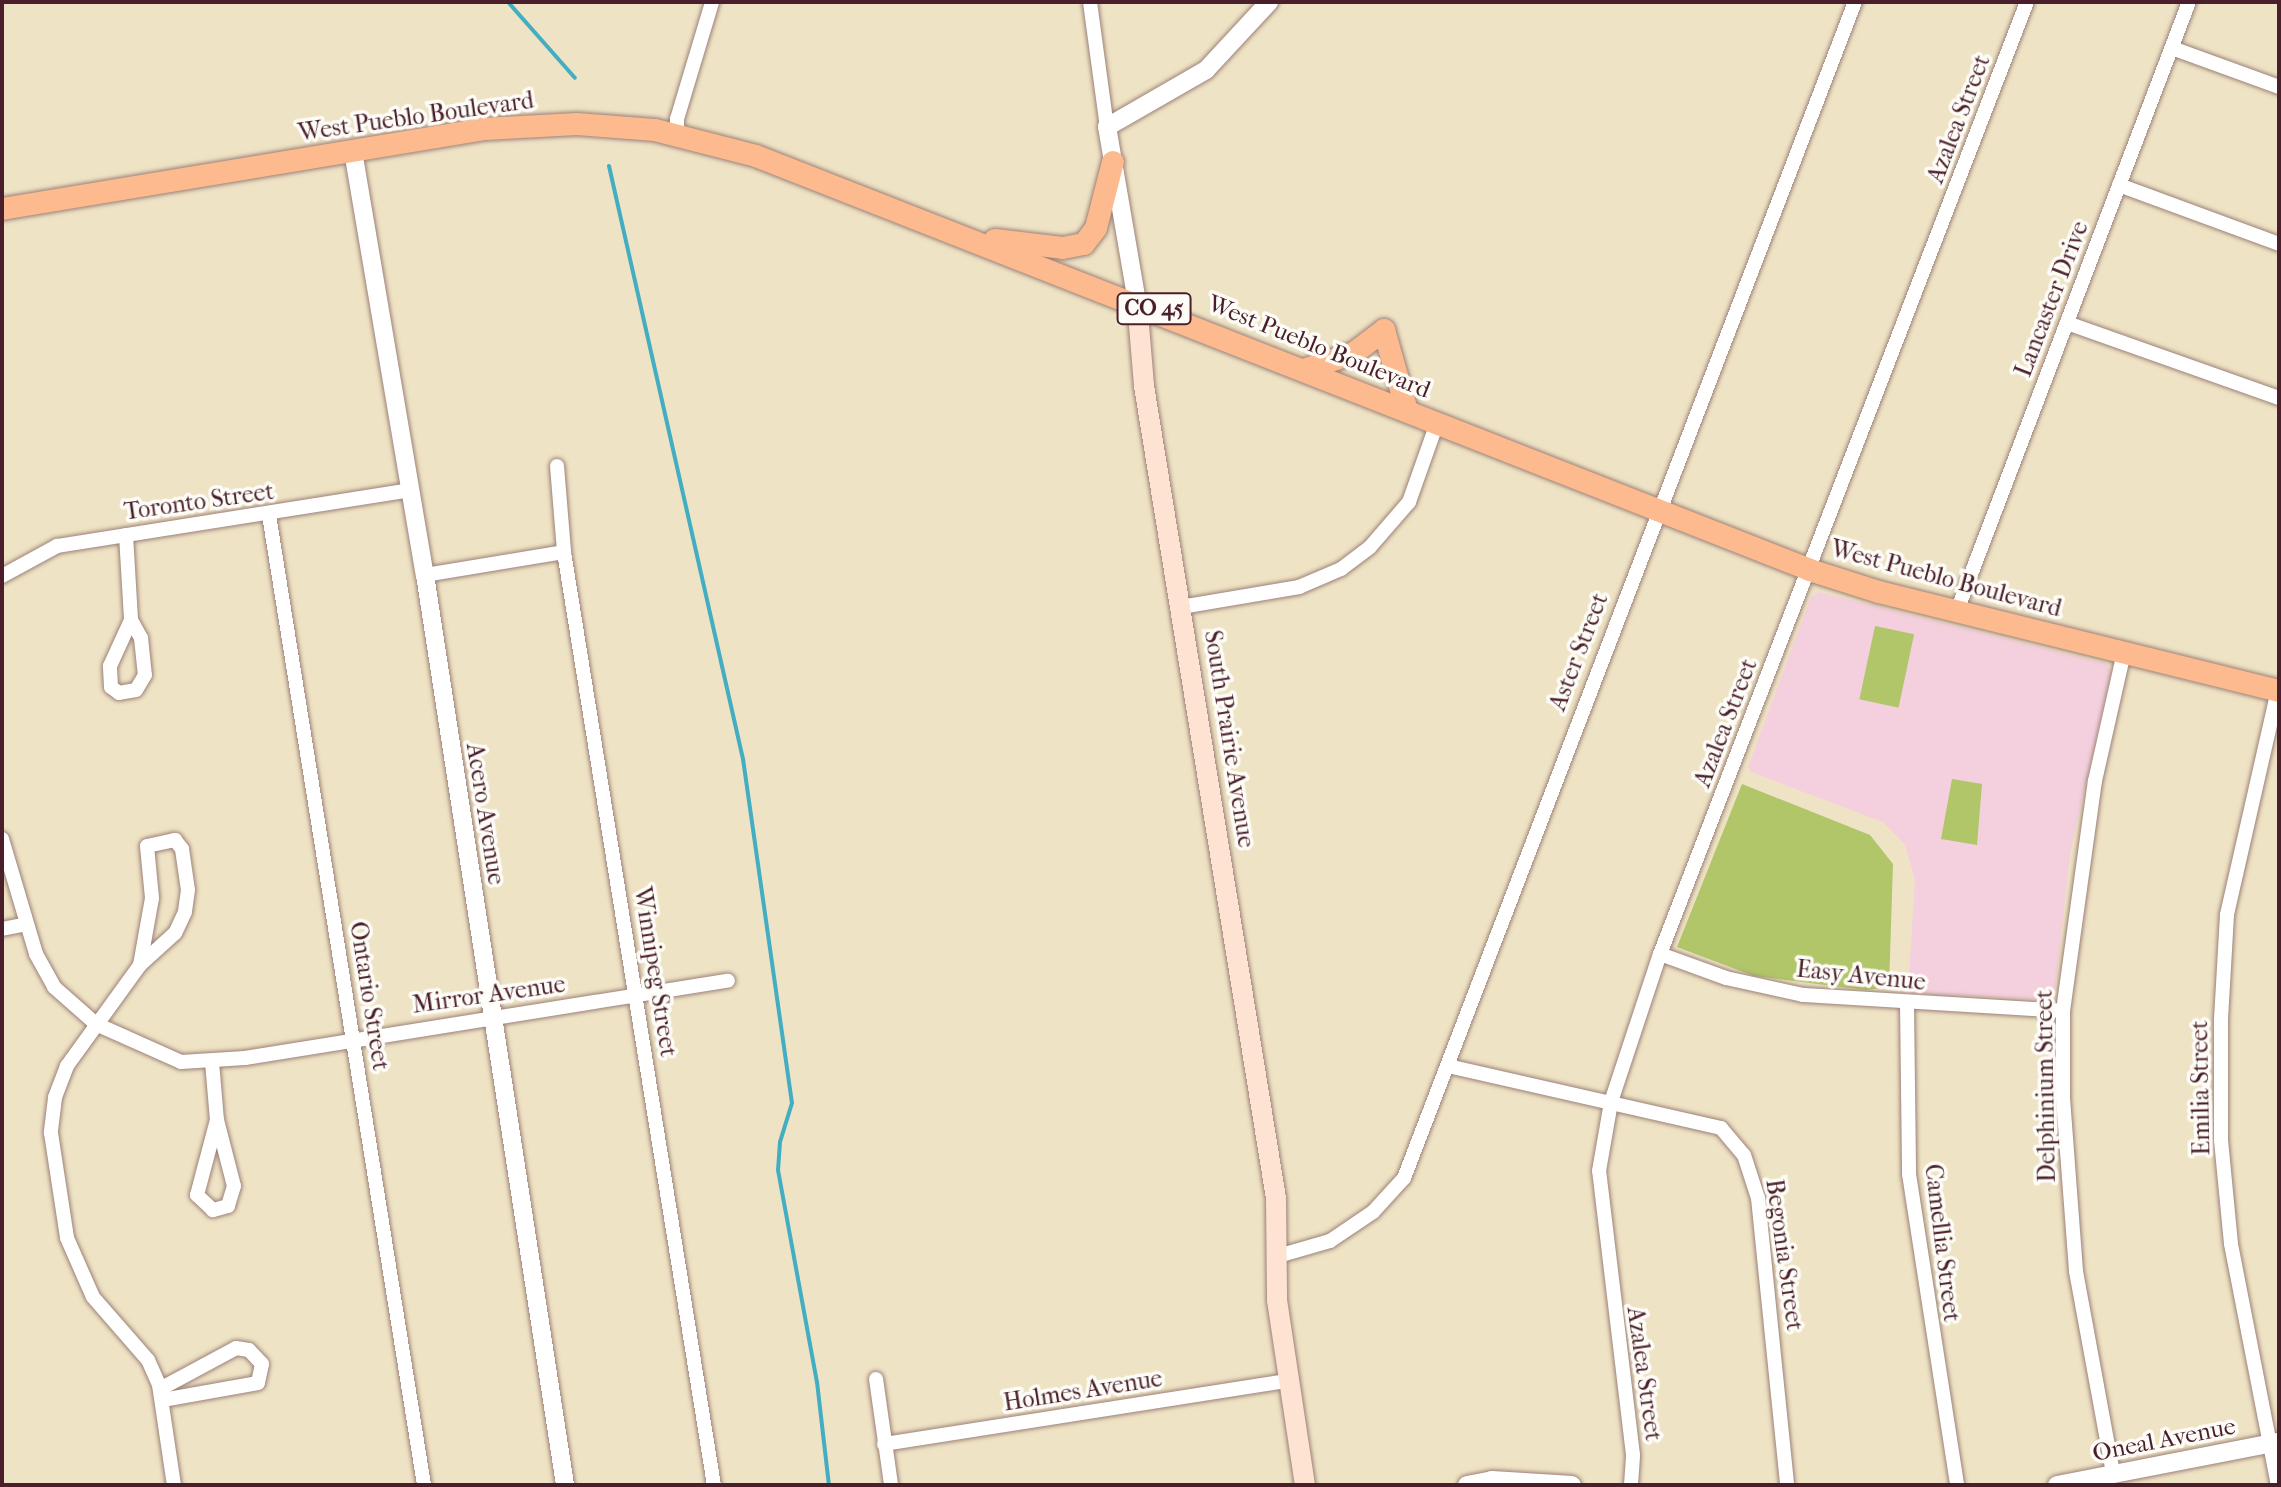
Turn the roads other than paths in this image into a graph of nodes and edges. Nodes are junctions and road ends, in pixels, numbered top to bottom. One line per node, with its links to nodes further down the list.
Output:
1 (712, 2): 10 (street)
2 (1090, 2): 9 (street, South Prairie Avenue)
3 (1269, 2): 9 (street)
4 (1855, 2): 25 (street, Aster Street)
5 (2027, 2): 29 (street, Azalea Street)
6 (2189, 2): 7 (street, Lancaster Drive)
7 (2172, 48): 8 (street); 13 (street, Lancaster Drive)
8 (2279, 87)
9 (1107, 127): 12 (street, South Prairie Avenue)
10 (677, 136): 11 (main road, West Pueblo Boulevard / CO 45); 15 (main road, West Pueblo Boulevard / CO 45)
11 (353, 151): 14 (main road, West Pueblo Boulevard / CO 45); 24 (street, Acero Avenue)
12 (1113, 162): 15 (main road); 17 (street, South Prairie Avenue)
13 (2119, 185): 16 (street); 18 (street, Lancaster Drive)
14 (2, 209)
15 (961, 236): 17 (main road, West Pueblo Boulevard / CO 45)
16 (2279, 244)
17 (1137, 302): 19 (main road, West Pueblo Boulevard / CO 45); 32 (main road, South Prairie Avenue)
18 (2067, 323): 20 (street); 33 (street, Lancaster Drive)
19 (1304, 370): 21 (main road, West Pueblo Boulevard / CO 45); 21 (main road)
20 (2279, 398)
21 (1407, 411): 22 (main road, West Pueblo Boulevard / CO 45)
22 (1437, 423): 25 (main road, West Pueblo Boulevard / CO 45); 32 (street)
23 (557, 466): 28 (street, Winnipeg Street)
24 (409, 490): 26 (street, Toronto Street); 30 (street, Acero Avenue)
25 (1658, 511): 29 (main road, West Pueblo Boulevard / CO 45); 50 (street, Aster Street)
26 (269, 515): 27 (street, Toronto Street); 48 (street, Ontario Street)
27 (126, 535): 31 (street, Toronto Street); 34 (street)
28 (564, 552): 30 (street); 43 (street, Winnipeg Street)
29 (1810, 570): 33 (main road, West Pueblo Boulevard / CO 45); 40 (street, Azalea Street)
30 (425, 575): 46 (street, Acero Avenue)
31 (2, 576)
32 (1181, 607): 53 (main road, South Prairie Avenue)
33 (1957, 611): 35 (main road, West Pueblo Boulevard / CO 45)
34 (131, 620)
35 (2124, 652): 36 (main road, West Pueblo Boulevard / CO 45); 45 (street, Delphinium Street)
36 (2278, 691): 57 (street, Emilia Street)
37 (2, 839): 38 (street, Mirror Avenue)
38 (27, 924): 39 (street); 47 (street, Mirror Avenue)
39 (2, 929)
40 (1660, 954): 44 (street, Easy Avenue); 51 (street, Azalea Street)
41 (140, 965): 41 (street); 47 (street)
42 (728, 981): 43 (street, Mirror Avenue)
43 (638, 996): 46 (street, Mirror Avenue); 63 (street, Winnipeg Street)
44 (1907, 1004): 45 (street, Easy Avenue); 70 (street, Camellia Street)
45 (2063, 1011): 59 (street, Delphinium Street)
46 (492, 1017): 48 (street, Mirror Avenue); 62 (street, Acero Avenue)
47 (96, 1024): 49 (street, Mirror Avenue); 56 (street)
48 (354, 1037): 49 (street, Mirror Avenue); 61 (street, Ontario Street)
49 (212, 1062): 52 (street)
50 (1448, 1066): 51 (street, Begonia Street); 53 (street, Aster Street)
51 (1611, 1102): 68 (street, Azalea Street); 69 (street, Begonia Street)
52 (217, 1120): 52 (street)
53 (1278, 1256): 55 (main road, South Prairie Avenue)
54 (876, 1379): 58 (street)
55 (1288, 1381): 58 (street, Holmes Avenue); 65 (main road, South Prairie Avenue)
56 (162, 1395): 56 (street); 60 (street)
57 (2275, 1443): 59 (street, Oneal Avenue); 72 (street, Emilia Street)
58 (884, 1444): 64 (street)
59 (2113, 1473): 71 (street, Oneal Avenue)
60 (174, 1485)
61 (424, 1485)
62 (565, 1485)
63 (714, 1485)
64 (891, 1485)
65 (1305, 1485)
66 (1467, 1485): 67 (street)
67 (1572, 1485)
68 (1631, 1485)
69 (1787, 1485)
70 (1957, 1485)
71 (2057, 1485)
72 (2278, 1485)

